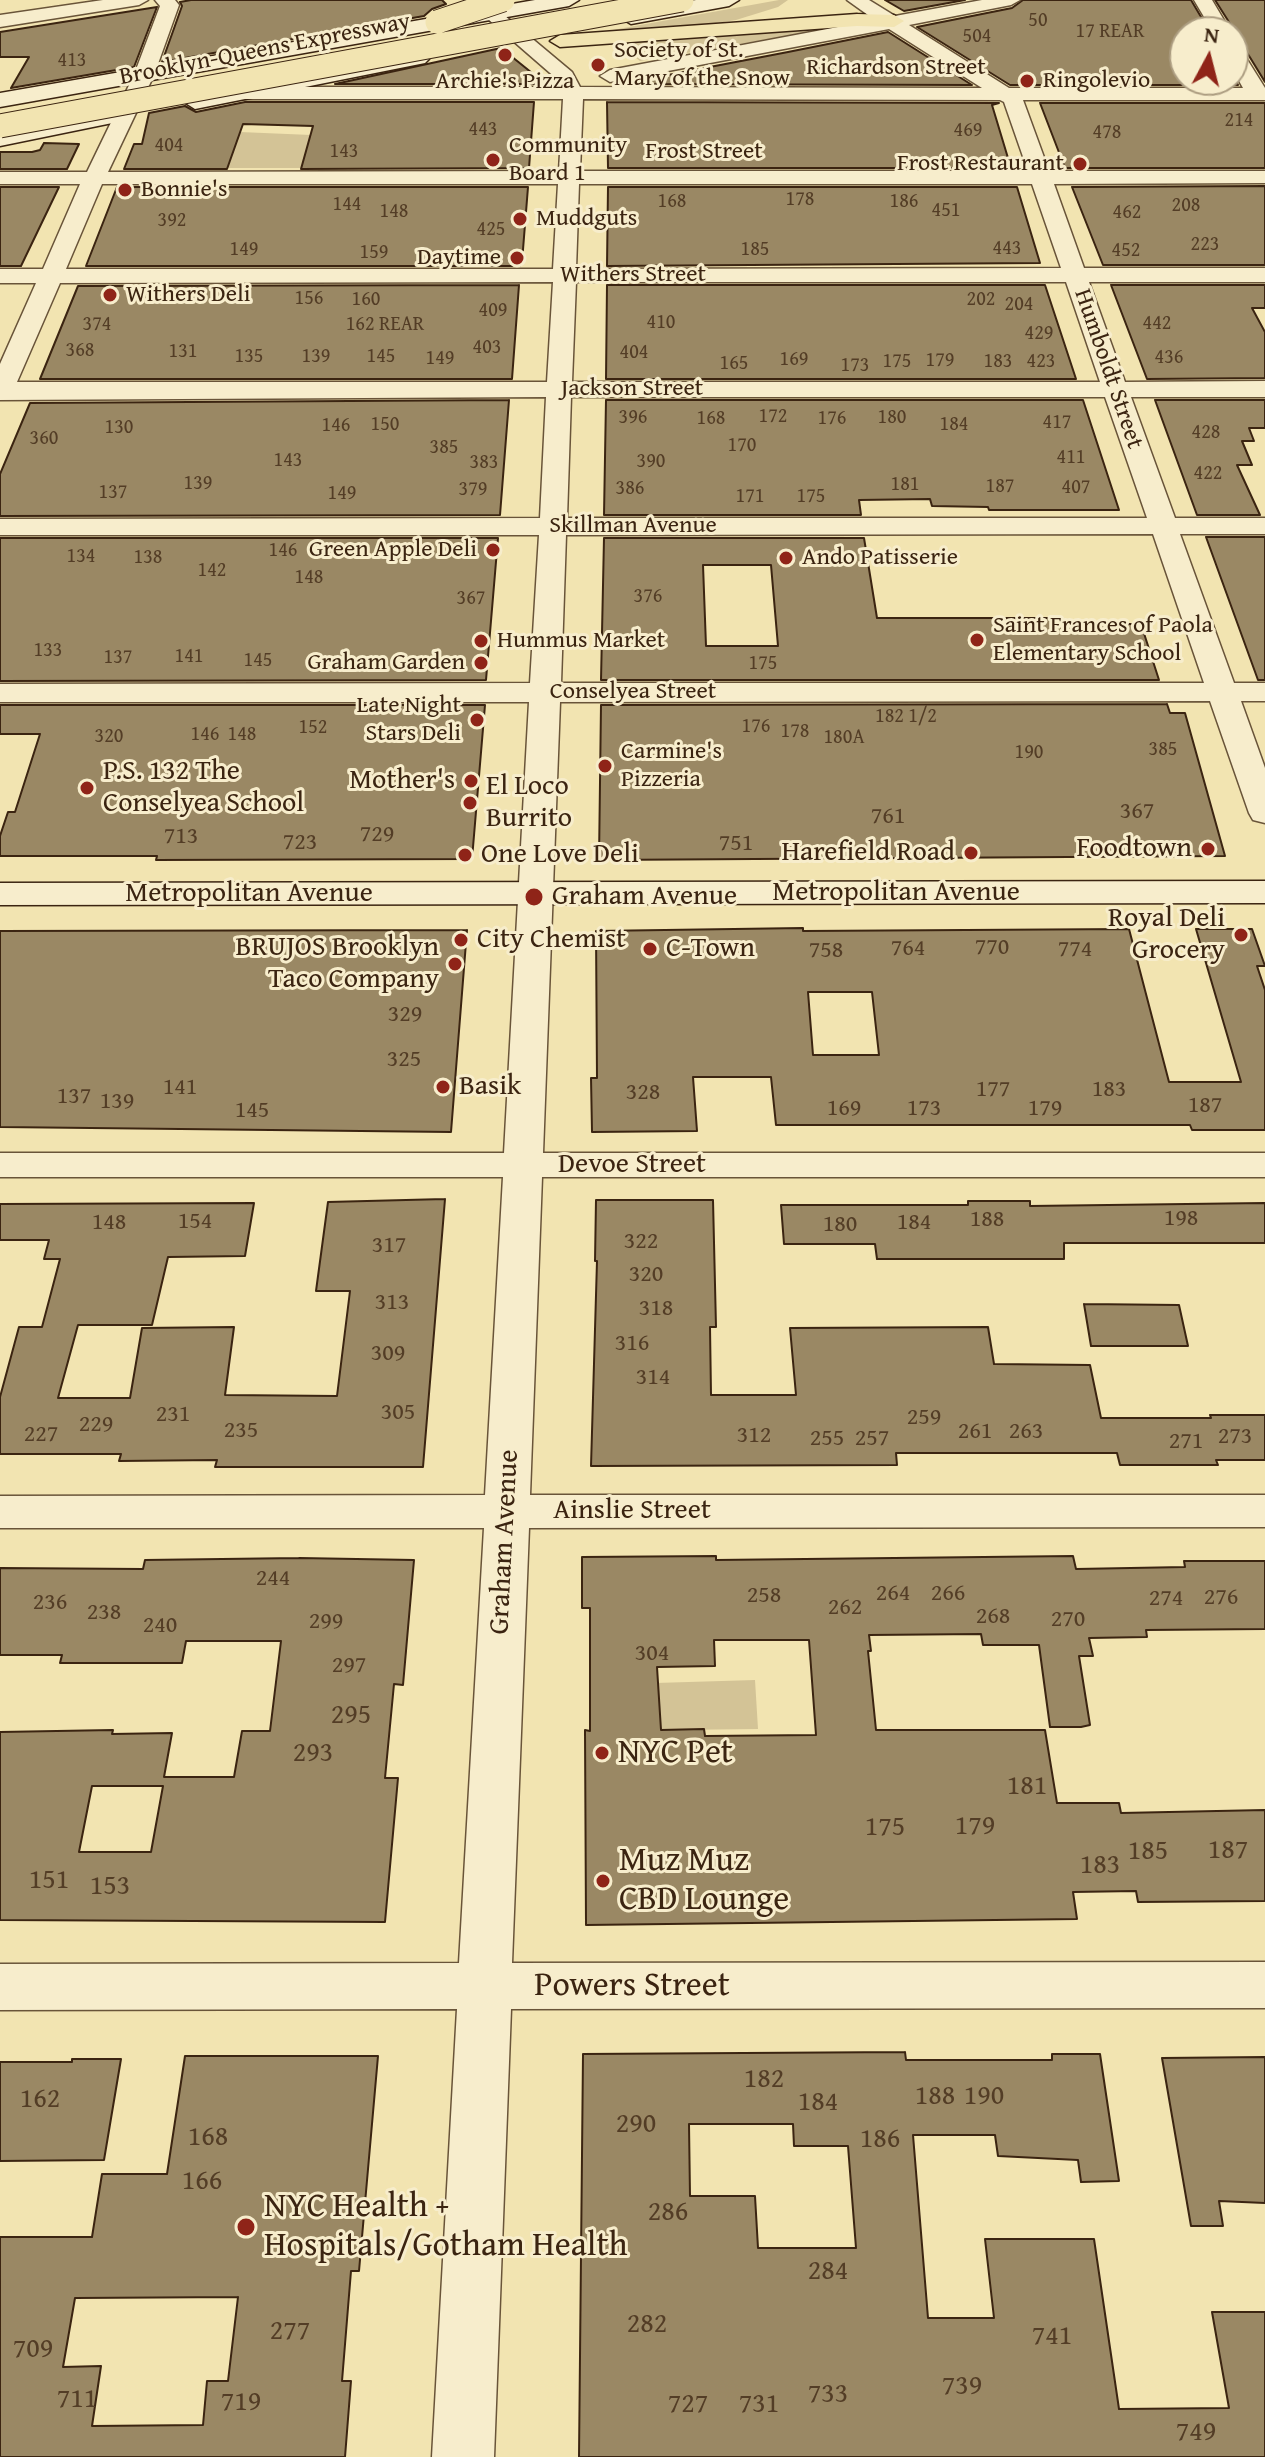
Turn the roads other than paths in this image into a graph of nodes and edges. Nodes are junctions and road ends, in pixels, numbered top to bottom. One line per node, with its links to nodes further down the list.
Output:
1 (139, 0): 12 (street)
2 (164, 0): 17 (street)
3 (475, 0): 11 (street)
4 (569, 0): 11 (main road)
5 (616, 0): 16 (highway, Brooklyn-Queens Expressway)
6 (682, 0): 16 (highway, Brooklyn-Queens Expressway, bridge)
7 (729, 0): 15 (main road)
8 (856, 0): 13 (street, Humboldt Street)
9 (1011, 0): 13 (street)
10 (793, 5): 14 (highway)
11 (498, 7): 15 (street); 16 (highway, bridge); 17 (main road)
12 (0, 21)
13 (894, 21): 14 (highway); 19 (street); 21 (street, Humboldt Street)
14 (680, 33): 16 (highway, bridge)
15 (518, 38): 19 (street); 20 (main road)
16 (265, 70): 24 (highway, Brooklyn-Queens Expressway); 26 (highway, Brooklyn-Queens Expressway, bridge)
17 (144, 75): 23 (main road); 25 (street)
18 (1249, 76): 22 (street)
19 (572, 88): 20 (street, Richardson Street); 21 (street, Richardson Street); 32 (street, Graham Avenue)
20 (239, 93): 25 (main road)
21 (1005, 94): 22 (street, Richardson Street); 28 (street, Humboldt Street)
22 (1261, 94)
23 (0, 98)
24 (0, 111)
25 (123, 115): 27 (main road); 31 (street)
26 (0, 126)
27 (0, 139)
28 (1042, 177): 29 (street, Frost Street); 32 (street, Frost Street); 35 (street, Humboldt Street)
29 (1265, 177)
30 (0, 178): 31 (street, Frost Street)
31 (94, 178): 32 (street, Frost Street); 33 (street)
32 (569, 178): 34 (street, Graham Avenue)
33 (52, 275): 34 (street, Withers Street); 37 (street, Withers Street); 41 (street)
34 (564, 275): 35 (street, Withers Street); 38 (street, Graham Avenue)
35 (1075, 275): 36 (street, Withers Street); 40 (street, Humboldt Street)
36 (1265, 275)
37 (0, 276)
38 (559, 389): 40 (street, Jackson Street); 41 (street, Jackson Street); 42 (street, Graham Avenue)
39 (1265, 389): 40 (street, Jackson Street)
40 (1115, 390): 43 (street, Humboldt Street)
41 (0, 391)
42 (553, 526): 43 (street, Skillman Avenue); 45 (street, Skillman Avenue); 46 (street, Graham Avenue)
43 (1163, 526): 44 (street, Skillman Avenue); 47 (street, Humboldt Street)
44 (1265, 526)
45 (0, 527)
46 (545, 692): 47 (street, Conselyea Street); 49 (street, Conselyea Street); 53 (street, Graham Avenue)
47 (1221, 692): 48 (street, Conselyea Street); 50 (street, Humboldt Street)
48 (1265, 692)
49 (0, 693)
50 (1265, 813)
51 (1265, 892): 53 (main road, Metropolitan Avenue)
52 (0, 894): 53 (main road, Metropolitan Avenue)
53 (534, 894): 55 (street, Graham Avenue)
54 (0, 1165): 55 (street, Devoe Street)
55 (523, 1165): 56 (street, Devoe Street); 57 (street, Graham Avenue)
56 (1265, 1165)
57 (507, 1511): 58 (street, Ainslie Street); 59 (street, Ainslie Street); 61 (street, Graham Avenue)
58 (1265, 1511)
59 (0, 1512)
60 (1265, 1985): 61 (street, Powers Street)
61 (484, 1986): 62 (street, Powers Street); 63 (street, Graham Avenue)
62 (0, 1987)
63 (463, 2457)

